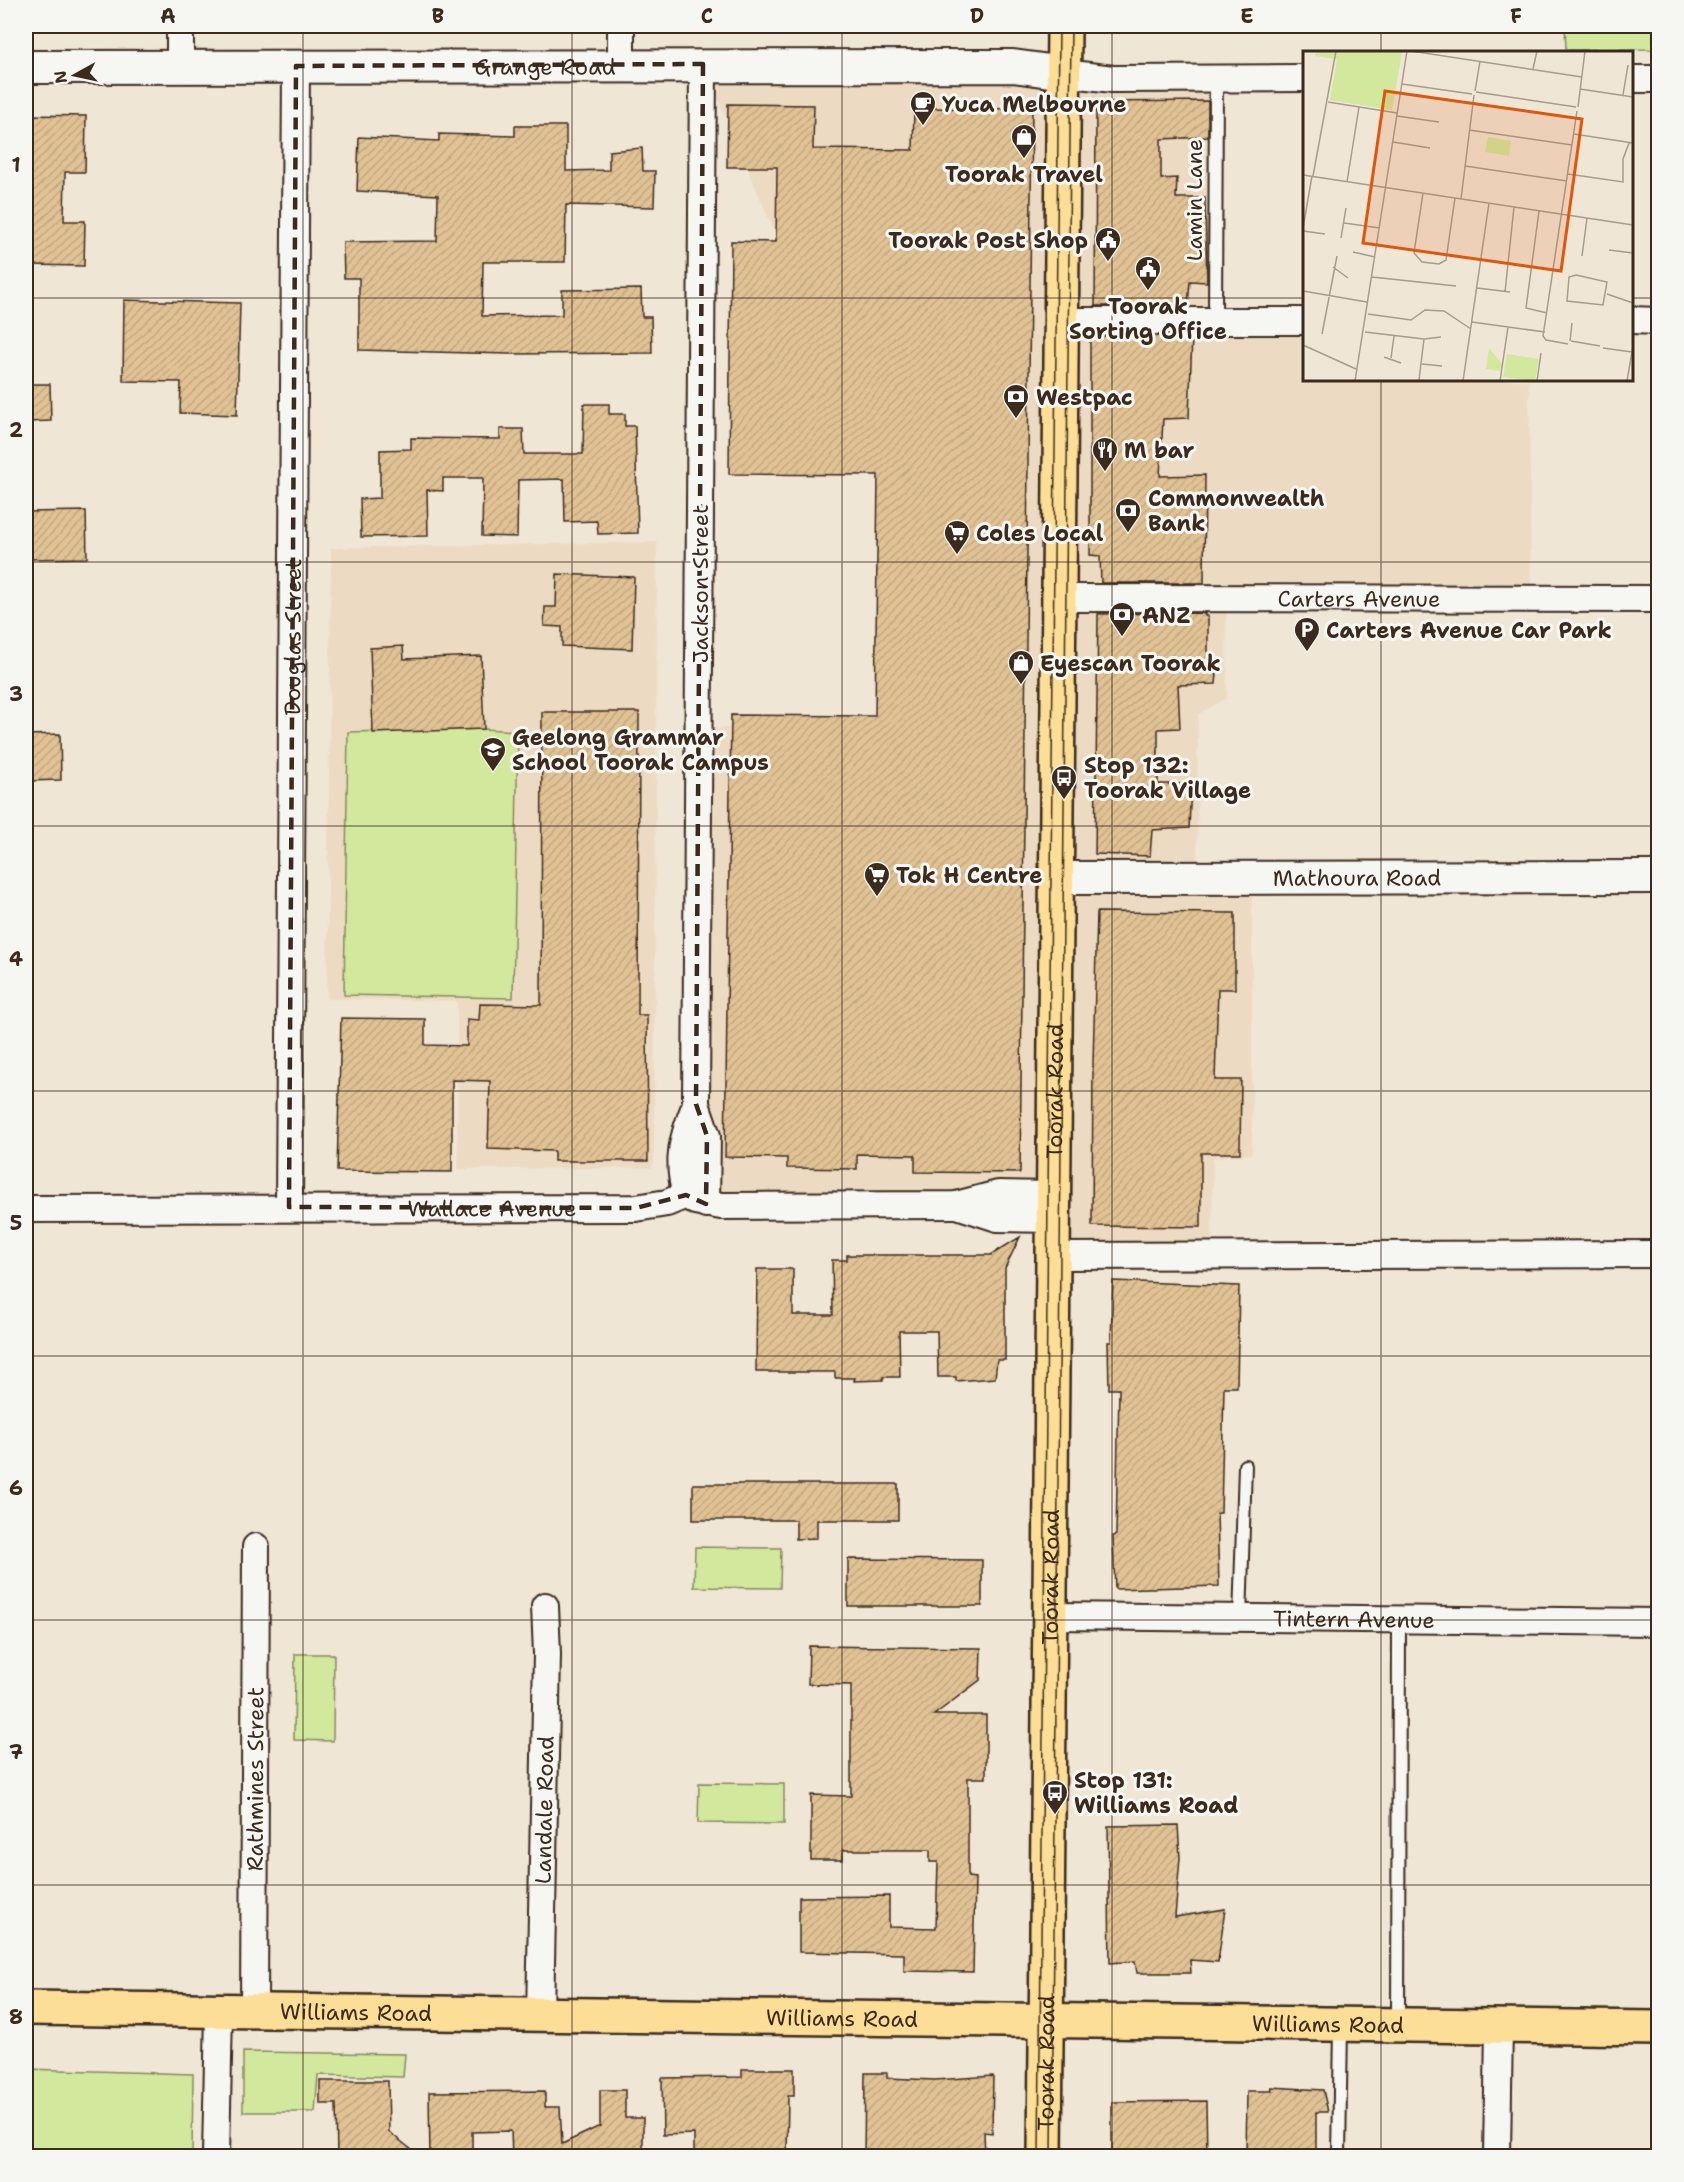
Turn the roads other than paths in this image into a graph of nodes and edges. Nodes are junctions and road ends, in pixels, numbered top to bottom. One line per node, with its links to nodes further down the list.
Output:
1 (180, 26): 8 (street)
2 (621, 26): 4 (street)
3 (1064, 26): 9 (main road, Toorak Road)
4 (621, 64): 5 (street, Grange Road); 7 (street, Grange Road)
5 (703, 64): 9 (street, Grange Road); 23 (street, Jackson Street)
6 (26, 66): 8 (street, Grange Road)
7 (296, 66): 8 (street, Grange Road); 24 (street, Douglas Street)
8 (180, 67)
9 (1064, 73): 10 (street); 15 (main road, Toorak Road)
10 (1216, 78): 11 (street); 16 (lane, Lamin Lane)
11 (1303, 78)
12 (1633, 79): 13 (street)
13 (1659, 79)
14 (1633, 320): 18 (street)
15 (1062, 321): 16 (street); 19 (main road, Toorak Road)
16 (1215, 321): 17 (street)
17 (1303, 321)
18 (1659, 321)
19 (1059, 598): 20 (street, Carters Avenue); 22 (main road, Toorak Road)
20 (1659, 599)
21 (1659, 877): 22 (street, Mathoura Road)
22 (1057, 878): 25 (main road, Toorak Road)
23 (696, 1200): 24 (street, Wallace Avenue); 25 (street, Wallace Avenue)
24 (289, 1207): 26 (street, Wallace Avenue)
25 (1053, 1207): 28 (main road, Toorak Road)
26 (26, 1209)
27 (1659, 1254): 28 (street)
28 (1054, 1256): 32 (main road, Toorak Road)
29 (1245, 1466): 33 (lane)
30 (256, 1547): 38 (street, Rathmines Street)
31 (545, 1606): 39 (street, Landale Road)
32 (1051, 1616): 33 (street, Tintern Avenue); 40 (main road, Toorak Road)
33 (1240, 1619): 34 (street, Tintern Avenue)
34 (1399, 1620): 35 (street, Tintern Avenue); 42 (lane)
35 (1659, 1622)
36 (26, 2008): 37 (main road, Williams Road)
37 (219, 2011): 38 (main road, Williams Road); 45 (street)
38 (254, 2011): 39 (main road, Williams Road)
39 (540, 2016): 40 (main road, Williams Road)
40 (1047, 2019): 41 (main road, Williams Road); 46 (main road, Toorak Road)
41 (1341, 2023): 42 (main road, Williams Road); 47 (lane)
42 (1398, 2024): 43 (main road, Williams Road)
43 (1499, 2025): 44 (main road, Williams Road); 48 (street)
44 (1659, 2028)
45 (216, 2157)
46 (1045, 2157)
47 (1339, 2157)
48 (1497, 2157)

